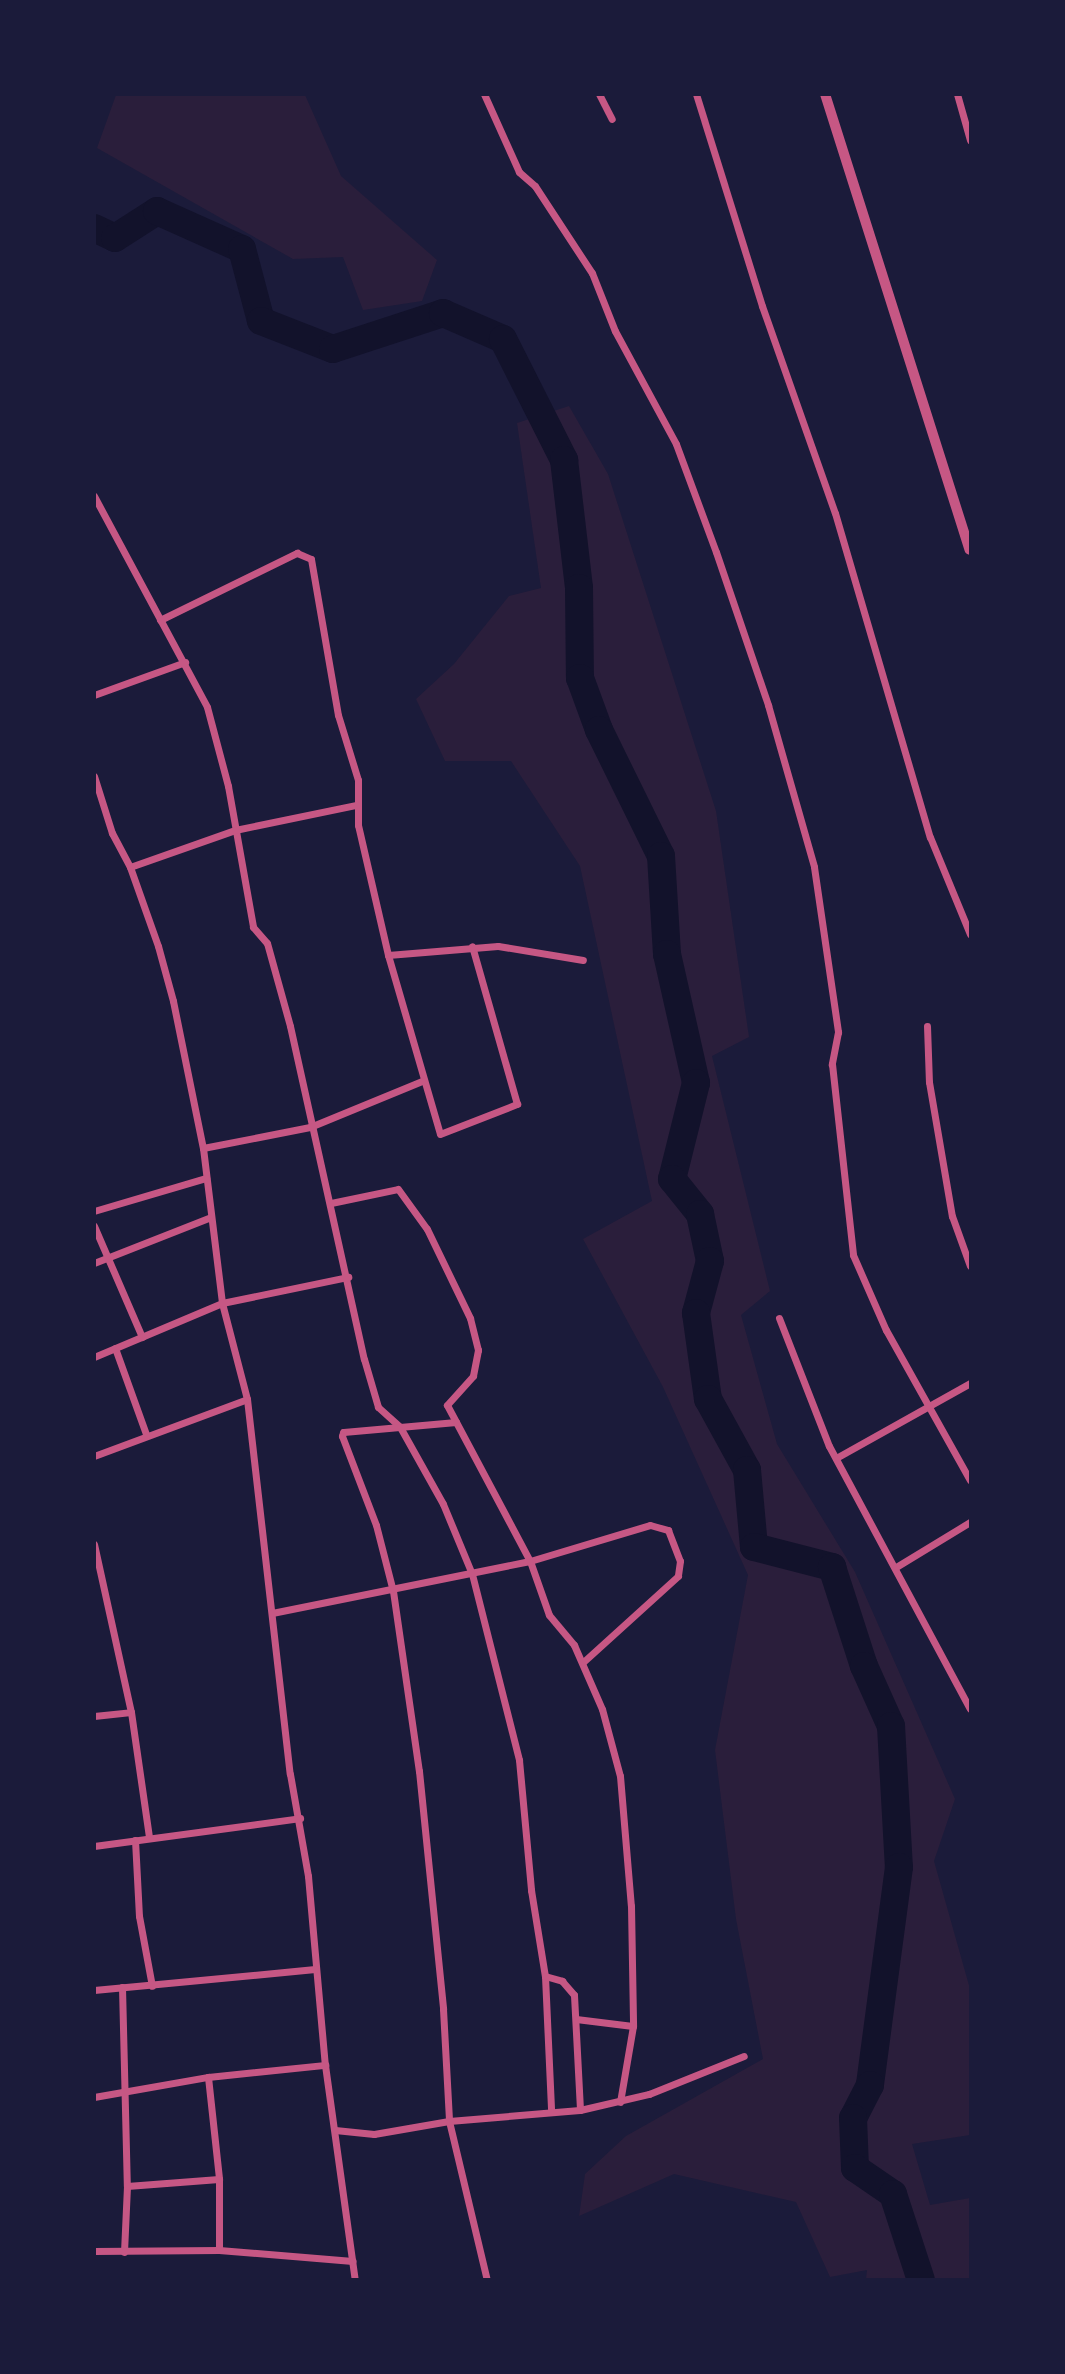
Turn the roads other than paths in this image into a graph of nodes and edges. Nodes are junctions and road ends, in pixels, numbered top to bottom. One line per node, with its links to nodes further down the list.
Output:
1 (484, 94): 41 (street)
2 (599, 94): 6 (street)
3 (696, 94): 17 (street)
4 (825, 94): 9 (street)
5 (957, 94): 7 (street)
6 (612, 120)
7 (971, 140)
8 (94, 496): 10 (street)
9 (971, 550)
10 (160, 620): 11 (street); 14 (street)
11 (185, 662): 12 (street); 15 (street)
12 (94, 695)
13 (94, 776): 16 (street)
14 (356, 805): 15 (street); 19 (street)
15 (235, 830): 16 (street); 23 (street)
16 (130, 867): 24 (street)
17 (971, 934)
18 (472, 946): 19 (street); 20 (street); 22 (street)
19 (388, 955): 22 (street)
20 (583, 960)
21 (927, 1026): 32 (street)
22 (422, 1081): 23 (street)
23 (310, 1127): 24 (street); 26 (street)
24 (203, 1148): 25 (street)
25 (206, 1178): 27 (street); 28 (street)
26 (331, 1203): 33 (street); 42 (street)
27 (94, 1211)
28 (208, 1218): 30 (street); 34 (street)
29 (94, 1226): 30 (street)
30 (109, 1259): 31 (street); 36 (street)
31 (94, 1263)
32 (971, 1266)
33 (348, 1277): 34 (street); 43 (street)
34 (222, 1303): 36 (street); 40 (street)
35 (779, 1318): 46 (street)
36 (142, 1337): 37 (street)
37 (115, 1348): 38 (street); 44 (street)
38 (94, 1357)
39 (971, 1383): 41 (street)
40 (247, 1399): 44 (street); 55 (street)
41 (927, 1406): 46 (street); 47 (street)
42 (456, 1422): 43 (street); 51 (street)
43 (400, 1427): 53 (street); 54 (street)
44 (146, 1434): 45 (street)
45 (94, 1456)
46 (836, 1458): 52 (street)
47 (971, 1480)
48 (971, 1522): 52 (street)
49 (94, 1544): 50 (street)
50 (96, 1555): 58 (street)
51 (530, 1561): 53 (street); 56 (street); 56 (street)
52 (896, 1567): 57 (street)
53 (472, 1574): 54 (street); 65 (street)
54 (393, 1591): 55 (street); 79 (street)
55 (272, 1613): 60 (street)
56 (583, 1662): 70 (street)
57 (971, 1709)
58 (131, 1712): 59 (street); 61 (street)
59 (94, 1716)
60 (300, 1818): 61 (street); 64 (street)
61 (149, 1837): 62 (street)
62 (135, 1840): 63 (street); 66 (street)
63 (94, 1846)
64 (315, 1969): 66 (street); 72 (street)
65 (545, 1976): 69 (street); 77 (street)
66 (152, 1986): 67 (street)
67 (121, 1987): 68 (street); 74 (street)
68 (94, 1990)
69 (576, 2019): 70 (street); 78 (street)
70 (633, 2026): 76 (street)
71 (744, 2056): 76 (street)
72 (325, 2065): 73 (street); 80 (street)
73 (208, 2077): 74 (street); 81 (street)
74 (125, 2095): 75 (street); 82 (street)
75 (94, 2097)
76 (620, 2102): 78 (street)
77 (551, 2110): 78 (street); 79 (street)
78 (580, 2110)
79 (449, 2121): 80 (street); 88 (street)
80 (335, 2130): 86 (street)
81 (219, 2179): 82 (street); 83 (street)
82 (127, 2186): 85 (street)
83 (219, 2250): 85 (street); 86 (street)
84 (94, 2251): 85 (street)
85 (124, 2252)
86 (353, 2261): 87 (street)
87 (355, 2280)
88 (486, 2280)

